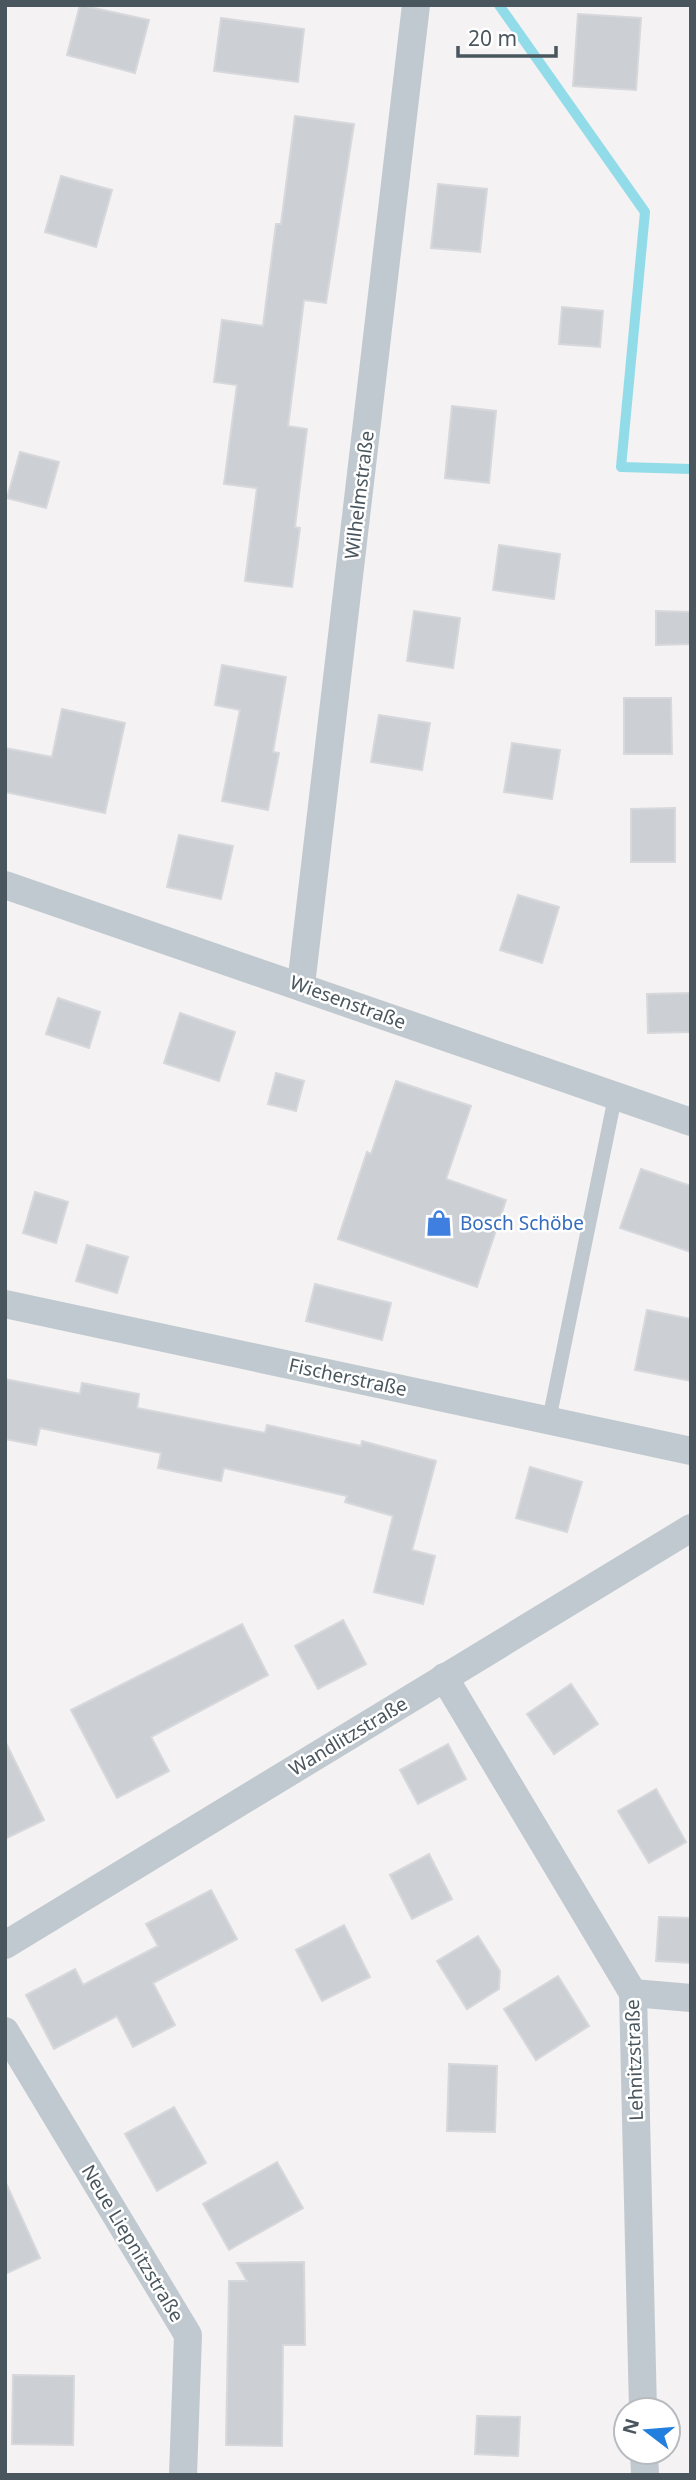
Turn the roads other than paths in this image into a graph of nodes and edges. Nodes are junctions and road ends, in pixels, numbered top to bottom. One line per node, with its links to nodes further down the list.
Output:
1 (416, 5): 3 (street, Wilhelmstraße)
2 (5, 885): 3 (street, Wiesenstraße)
3 (301, 985): 4 (street, Wiesenstraße)
4 (615, 1097): 5 (street, Wiesenstraße); 7 (lane)
5 (691, 1122)
6 (5, 1304): 7 (street, Fischerstraße)
7 (549, 1420): 8 (street, Fischerstraße)
8 (691, 1451)
9 (691, 1528): 10 (street, Wandlitzstraße)
10 (444, 1677): 11 (street, Wandlitzstraße); 12 (street, Lehnitzstraße)
11 (5, 1945)
12 (633, 1993): 13 (street); 15 (street, Lehnitzstraße)
13 (691, 1998)
14 (5, 2031): 16 (street, Neue Liepnitzstraße)
15 (643, 2396)
16 (183, 2475)

